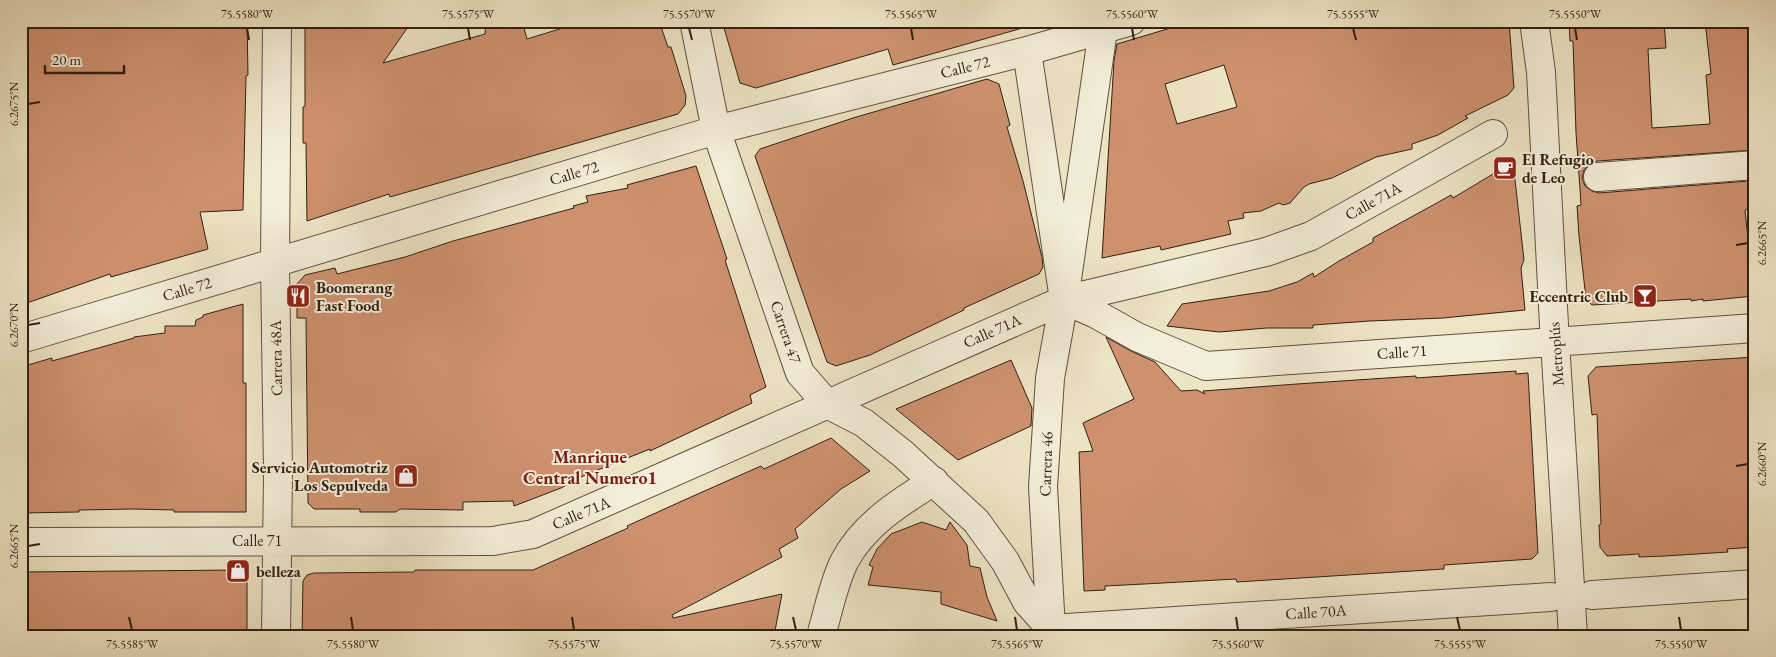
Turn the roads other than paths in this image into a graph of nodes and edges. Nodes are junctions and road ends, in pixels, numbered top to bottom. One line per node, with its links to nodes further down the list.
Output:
1 (277, 21): 13 (street, Carrera 48A)
2 (694, 21): 9 (street, Carrera 47)
3 (1132, 21): 6 (street, Calle 72)
4 (1534, 21): 8 (street, Metroplús)
5 (1543, 21): 8 (street, Metroplús)
6 (1102, 25): 7 (street, Calle 72); 14 (street, Carrera 46)
7 (1027, 51): 9 (street, Calle 72); 14 (street, Carrera 46)
8 (1541, 72): 17 (street, Metroplús)
9 (716, 130): 13 (street, Calle 72); 18 (street, Carrera 47)
10 (1494, 134): 14 (street, Calle 71A)
11 (1755, 166): 12 (street)
12 (1598, 177)
13 (275, 263): 16 (street, Calle 72); 20 (street, Carrera 48A)
14 (1064, 300): 17 (street, Calle 71); 18 (street, Calle 71A); 26 (street, Carrera 46)
15 (1755, 328): 17 (street, Calle 71)
16 (21, 338)
17 (1555, 342): 29 (street, Metroplús)
18 (827, 404): 19 (street, Carrera 47); 21 (street, Calle 71A)
19 (934, 481): 26 (street, Carrera 47); 28 (street)
20 (277, 540): 21 (street, Calle 71); 22 (street, Calle 71); 27 (street, Carrera 48A)
21 (493, 541)
22 (21, 542)
23 (1755, 584): 24 (street)
24 (1592, 595)
25 (1551, 597): 26 (street, Calle 70A)
26 (1052, 633)
27 (276, 636)
28 (821, 636)
29 (1573, 636)

